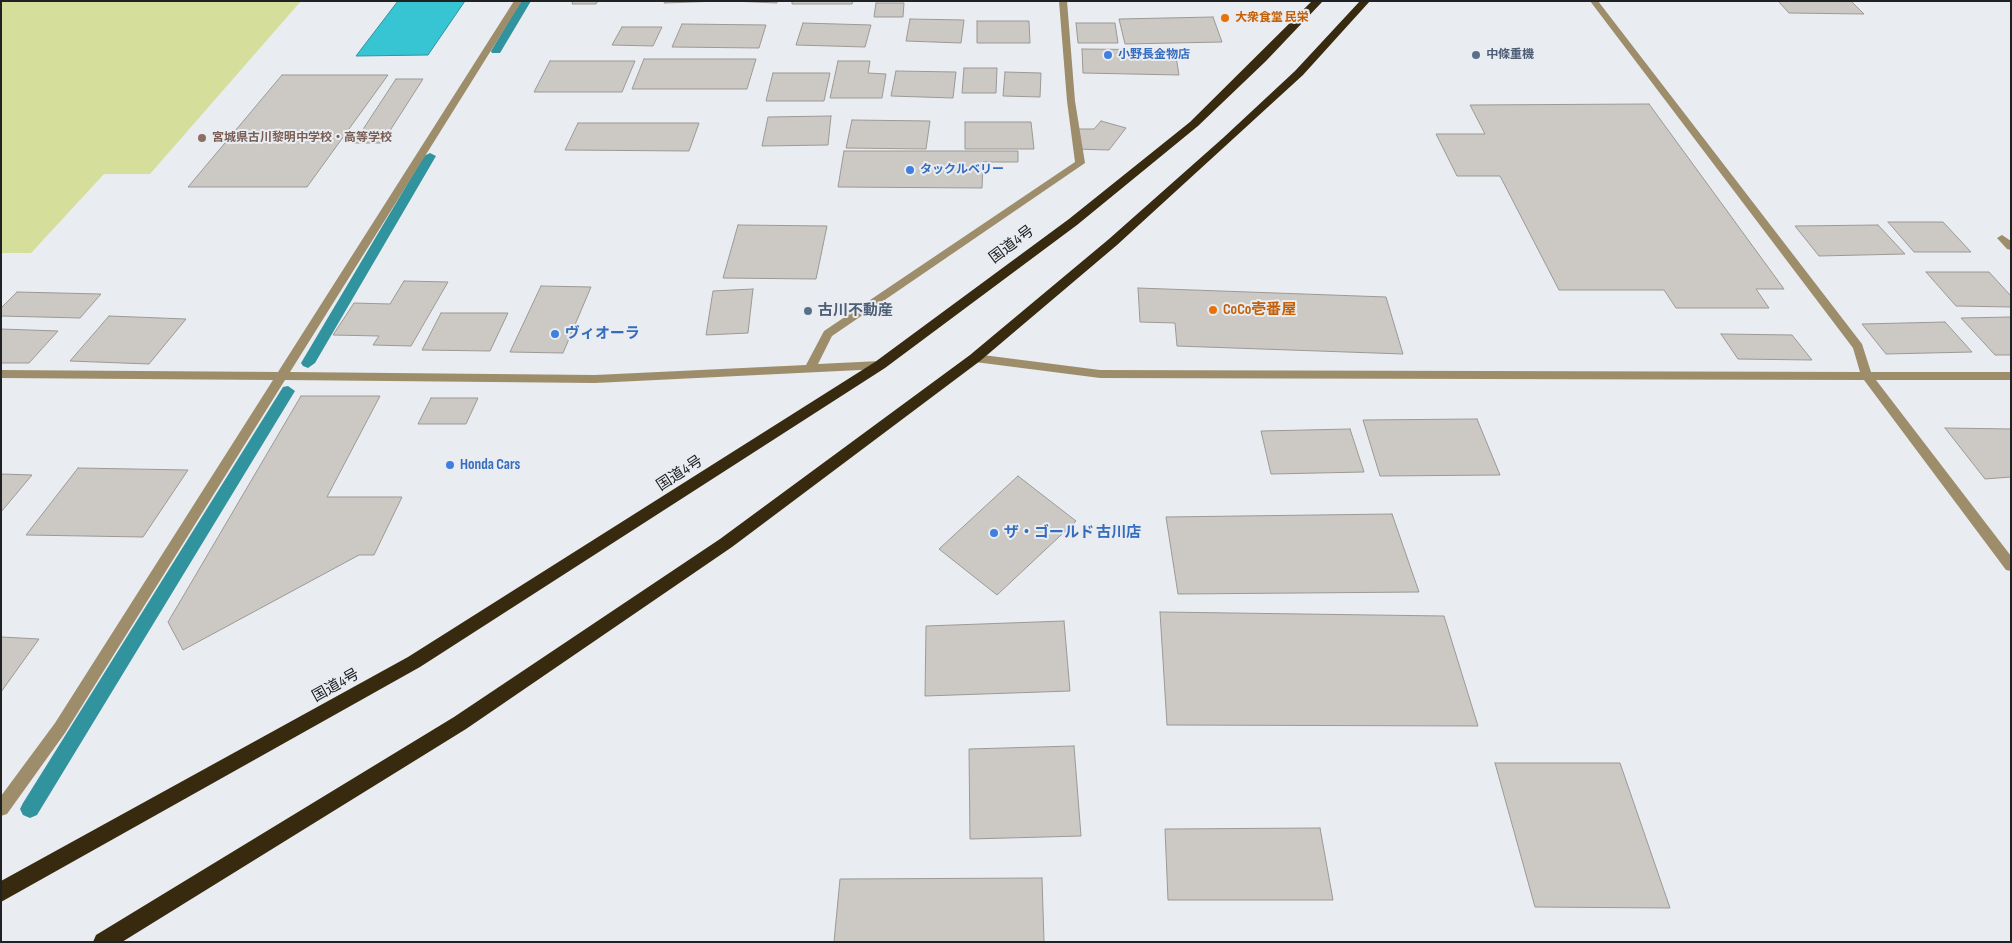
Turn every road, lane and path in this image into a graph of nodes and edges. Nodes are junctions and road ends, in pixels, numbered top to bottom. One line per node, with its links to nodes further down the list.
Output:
1 (518, 1): 14 (street)
2 (1063, 1): 10 (street)
3 (1318, 1): 9 (highway, 国道4号)
4 (1365, 1): 8 (highway)
5 (1594, 1): 12 (street)
6 (2002, 238): 7 (street)
7 (2011, 247)
8 (975, 358): 12 (street); 18 (highway)
9 (880, 366): 10 (street); 17 (highway, 国道4号)
10 (809, 370): 14 (street)
11 (1, 374): 14 (street)
12 (1867, 376): 13 (street); 15 (street)
13 (2011, 376)
14 (282, 378): 16 (street)
15 (2011, 566)
16 (1, 809)
17 (1, 892)
18 (103, 942)

